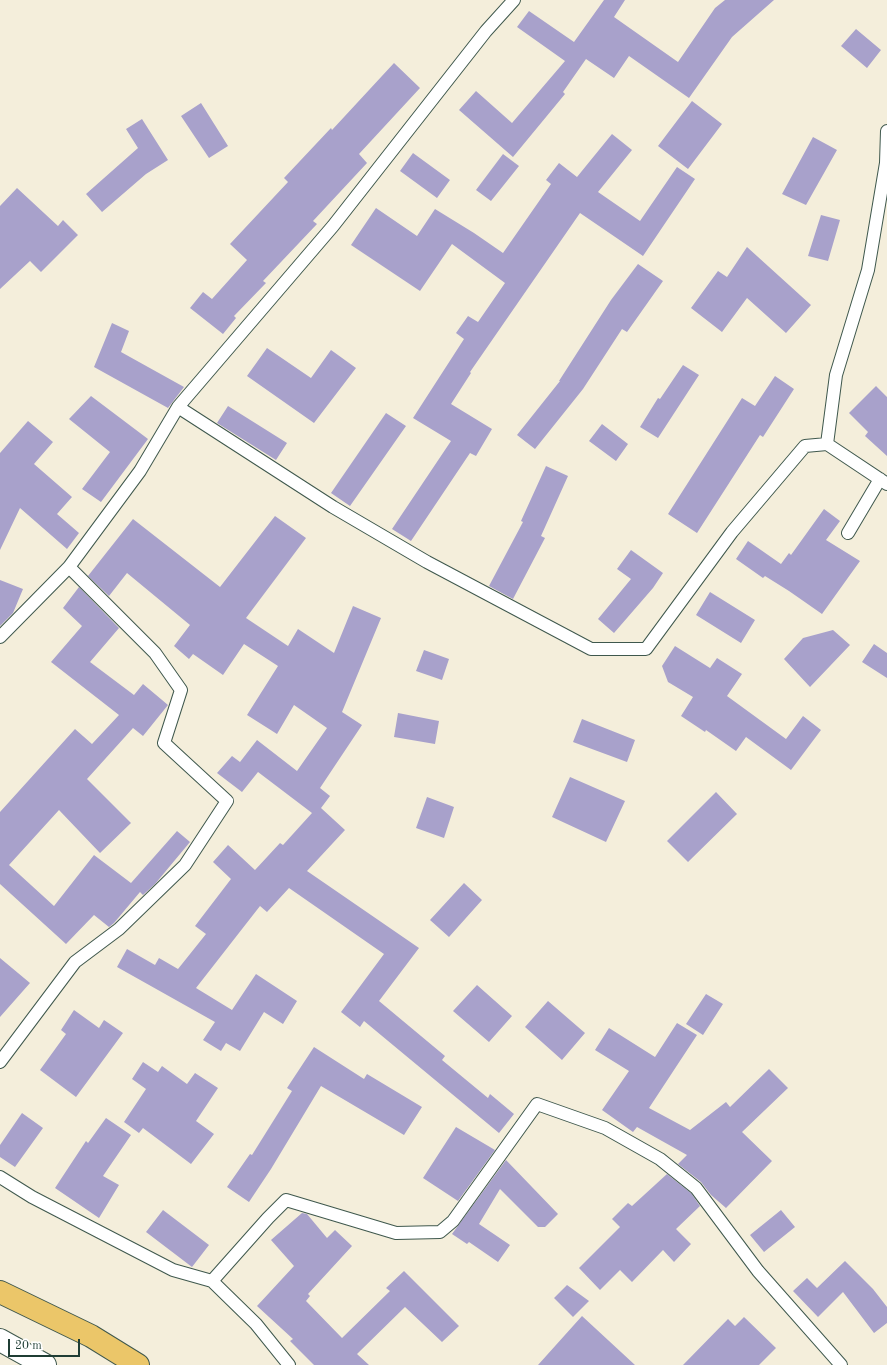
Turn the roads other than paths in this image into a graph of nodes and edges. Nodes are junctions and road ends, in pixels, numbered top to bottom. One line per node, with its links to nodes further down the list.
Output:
1 (514, 0): 3 (lane)
2 (887, 131): 4 (lane)
3 (178, 407): 4 (lane); 7 (lane)
4 (827, 444): 5 (lane)
5 (884, 482): 6 (lane)
6 (848, 533)
7 (69, 567): 8 (lane); 9 (lane)
8 (0, 636)
9 (0, 1062)
10 (0, 1177): 11 (lane)
11 (212, 1281): 16 (lane); 17 (lane)
12 (0, 1292): 15 (main road)
13 (0, 1340): 14 (street)
14 (45, 1365)
15 (138, 1365)
16 (288, 1365)
17 (841, 1365)

